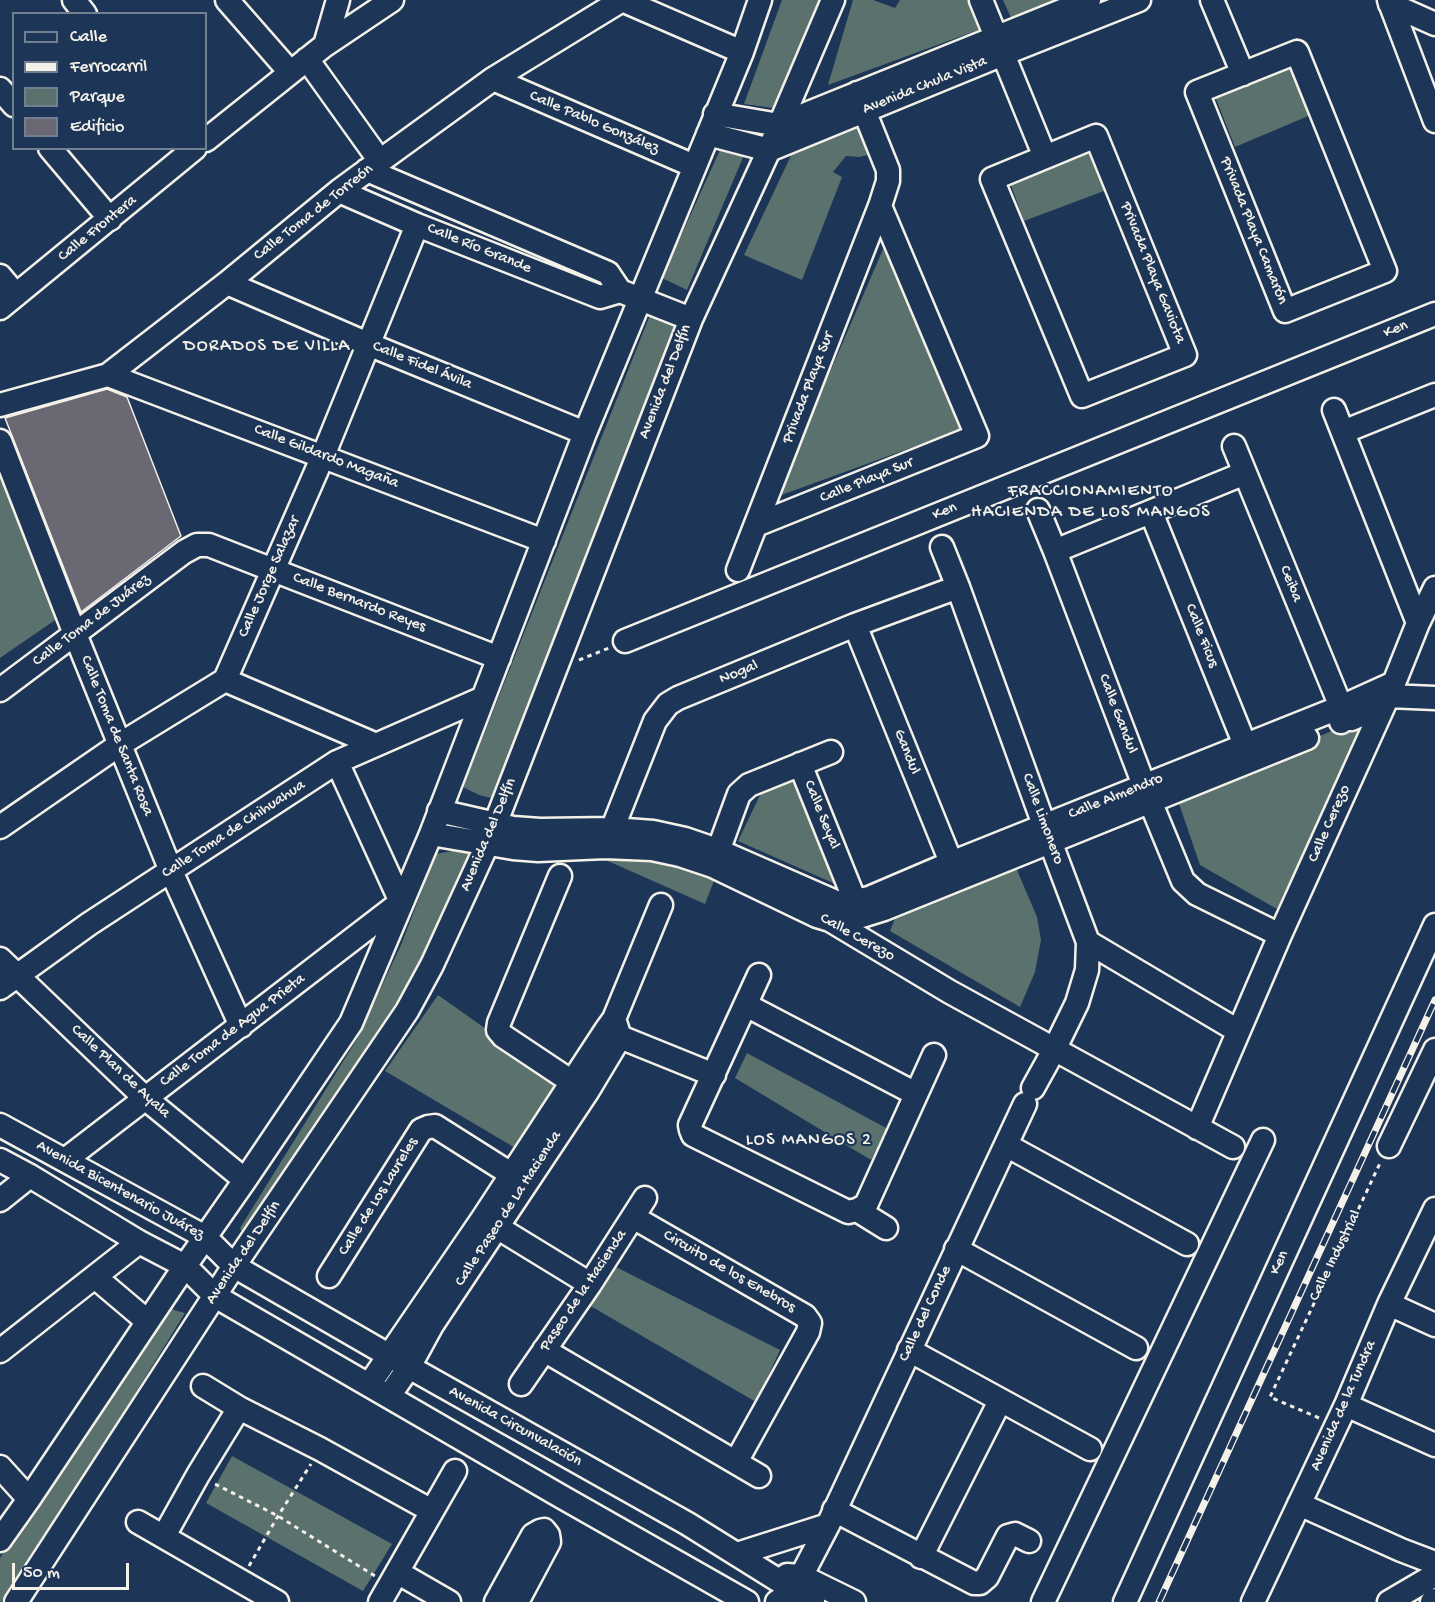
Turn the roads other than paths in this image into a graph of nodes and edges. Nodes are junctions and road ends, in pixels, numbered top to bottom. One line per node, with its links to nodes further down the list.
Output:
1 (74, 0): 13 (street)
2 (227, 0): 17 (street)
3 (338, 0): 17 (street)
4 (392, 0): 17 (street)
5 (622, 0): 16 (street); 19 (street, Calle Toma de Torreón)
6 (760, 0): 16 (street)
7 (833, 0): 25 (street, Avenida del Delfín)
8 (981, 0): 15 (street)
9 (1089, 0): 15 (street, Avenida Chula Vista)
10 (1139, 0): 15 (street, Avenida Chula Vista)
11 (1212, 0): 18 (street)
12 (1390, 2): 14 (street); 23 (street)
13 (84, 12)
14 (1435, 24)
15 (1000, 45): 21 (street, Avenida Chula Vista); 30 (street)
16 (742, 52): 24 (street)
17 (308, 59): 26 (street); 31 (street)
18 (1243, 74): 18 (street, Privada Playa Camarón)
19 (493, 79): 31 (street, Calle Toma de Torreón); 32 (street, Calle Pablo González)
20 (0, 89): 22 (street)
21 (861, 102): 25 (street, Avenida Chula Vista); 29 (street, Avenida Chula Vista); 34 (street, Privada Playa Sur)
22 (12, 103)
23 (1435, 121)
24 (712, 124): 25 (street); 29 (street); 32 (street)
25 (779, 125): 29 (street, Avenida del Delfín)
26 (207, 139)
27 (52, 150): 35 (street)
28 (193, 150): 35 (street, Calle Frontera)
29 (769, 150): 43 (street, Avenida del Delfín)
30 (1045, 157): 30 (street, Privada Playa Gaviota)
31 (373, 166): 33 (street, Calle Toma de Torreón); 39 (street, Calle Río Grande)
32 (694, 166): 40 (street)
33 (339, 191): 36 (street, Calle Río Grande); 38 (street, Calle Toma de Torreón)
34 (880, 206): 57 (street, Privada Playa Sur); 57 (street, Calle Playa Sur)
35 (110, 219): 41 (street, Calle Frontera)
36 (417, 225): 39 (street, Calle Río Grande); 44 (street, Calle Jorge Salazar)
37 (0, 276): 41 (street)
38 (227, 283): 44 (street, Calle Fidel Ávila); 45 (street, Calle Toma de Torreón)
39 (620, 291): 40 (street, Calle Río Grande)
40 (641, 300): 43 (street, Calle Río Grande); 50 (street)
41 (8, 302)
42 (1435, 314): 69 (street, Ken)
43 (691, 320): 85 (street, Avenida del Delfín)
44 (368, 344): 50 (street, Calle Fidel Ávila); 53 (street, Calle Jorge Salazar)
45 (108, 375): 47 (street, Calle Toma de Torreón); 53 (street, Calle Gildardo Magaña)
46 (1435, 395): 49 (street)
47 (0, 405)
48 (1334, 410): 49 (street)
49 (1343, 432): 66 (street)
50 (585, 433): 58 (street)
51 (0, 441): 68 (street, Calle Toma de Santa Rosa)
52 (1234, 446): 54 (street, Ceiba)
53 (323, 456): 58 (street, Calle Gildardo Magaña); 62 (street, Calle Jorge Salazar)
54 (1245, 473): 56 (street); 76 (street, Ceiba)
55 (1038, 510): 60 (street, Calle Gandul)
56 (1151, 512): 60 (street); 80 (street, Calle Ficus)
57 (756, 525): 63 (street, Privada Playa Sur)
58 (544, 541): 70 (street)
59 (942, 547): 64 (street, Calle Limonero)
60 (1055, 551): 83 (street, Calle Gandul)
61 (184, 552): 62 (street, Calle Bernardo Reyes); 68 (street, Calle Toma de Juárez)
62 (273, 570): 70 (street, Calle Bernardo Reyes); 71 (street, Calle Jorge Salazar)
63 (738, 570)
64 (958, 587): 67 (street, Nogal); 87 (street, Calle Limonero)
65 (1435, 588): 66 (street, Calle Cerezo)
66 (1418, 623): 73 (street, Calle Cerezo)
67 (855, 626): 89 (street, Nogal); 93 (street, Gandul)
68 (75, 634): 72 (street, Calle Toma de Juárez); 78 (street, Calle Toma de Santa Rosa)
69 (625, 641)
70 (499, 658): 74 (street)
71 (225, 680): 77 (street); 78 (street)
72 (0, 690)
73 (1388, 695): 75 (street, Calle Almendro); 76 (street, Calle Almendro); 100 (street, Calle Cerezo)
74 (483, 698): 77 (street, Calle Toma de Chihuahua); 84 (street)
75 (1435, 698)
76 (1341, 716): 80 (street, Calle Almendro)
77 (374, 744): 81 (street, Calle Toma de Chihuahua)
78 (119, 745): 86 (street); 92 (street, Calle Toma de Santa Rosa)
79 (831, 752): 82 (street)
80 (1249, 752): 83 (street, Calle Almendro)
81 (337, 762): 92 (street, Calle Toma de Chihuahua); 95 (street)
82 (800, 764): 91 (street, Calle Seyal); 97 (street, Calle Seyal)
83 (1147, 793): 87 (street, Calle Almendro); 100 (street, Calle Gandul)
84 (439, 811): 85 (street, Avenida del Delfín); 88 (street)
85 (495, 824): 89 (street, Calle Cerezo); 90 (street, Avenida del Delfín)
86 (0, 827)
87 (1047, 833): 93 (street, Calle Almendro); 101 (street, Calle Limonero)
88 (430, 834): 90 (street, Avenida del Delfín); 95 (street)
89 (609, 838): 90 (street, Calle Cerezo); 91 (street, Calle Cerezo)
90 (487, 845): 140 (street, Avenida del Delfín)
91 (715, 858): 97 (street, Calle Cerezo)
92 (171, 871): 105 (street, Calle Toma de Chihuahua); 107 (street, Calle Toma de Santa Rosa)
93 (955, 871): 97 (street, Calle Almendro); 98 (street, Calle Almendro)
94 (560, 876): 114 (street)
95 (401, 902): 107 (street, Calle Toma de Agua Prieta); 128 (street)
96 (661, 905): 108 (street, Calle Paseo de La Hacienda)
97 (840, 908): 98 (street, Calle Almendro); 102 (street, Calle Cerezo)
98 (884, 909): 102 (street)
99 (1435, 925): 190 (street, Ken)
100 (1280, 935): 109 (street, Calle Cerezo)
101 (1088, 942): 109 (street); 110 (street, Calle Limonero)
102 (886, 954): 110 (street, Calle Cerezo)
103 (0, 959): 105 (street, Calle Plan de Ayala)
104 (759, 975): 106 (street)
105 (9, 982): 117 (street, Calle Plan de Ayala)
106 (746, 1005): 113 (street); 115 (street)
107 (241, 1026): 117 (street, Calle Toma de Agua Prieta)
108 (613, 1029): 113 (street); 114 (street, Calle Paseo de La Hacienda)
109 (1238, 1031): 119 (street, Calle Cerezo)
110 (1054, 1050): 116 (street, Calle Limonero); 119 (street, Calle Cerezo)
111 (1435, 1050): 122 (street)
112 (934, 1055): 115 (street)
113 (714, 1075): 132 (street)
114 (579, 1087): 127 (street, Calle Paseo de La Hacienda)
115 (916, 1094): 132 (street)
116 (1029, 1096): 121 (street, Calle del Conde)
117 (145, 1098): 125 (street, Calle Toma de Agua Prieta); 128 (street, Calle Plan de Ayala)
118 (0, 1125): 125 (street, Avenida Bicentenario Juárez)
119 (1197, 1128): 123 (street, Calle Cerezo)
120 (1263, 1140): 189 (street)
121 (1006, 1145): 137 (street); 138 (street, Calle del Conde)
122 (1389, 1146)
123 (1233, 1147)
124 (0, 1160): 126 (street, Avenida Bicentenario Juárez)
125 (65, 1160): 135 (street, Avenida Bicentenario Juárez)
126 (30, 1176): 129 (street); 136 (street, Avenida Bicentenario Juárez)
127 (518, 1178): 133 (street, Calle Paseo de La Hacienda); 141 (street, Calle de Los Laureles)
128 (245, 1180): 135 (street)
129 (0, 1200)
130 (639, 1208): 143 (street, Paseo de la Hacienda); 163 (street, Circuito de los Enebros)
131 (1435, 1209): 145 (street, Avenida de la Tundra)
132 (857, 1210): 134 (street)
133 (490, 1223): 143 (street); 147 (street, Calle Paseo de La Hacienda)
134 (886, 1228)
135 (205, 1237): 139 (street); 140 (street, Avenida Bicentenario Juárez)
136 (139, 1242): 139 (street, Avenida Bicentenario Juárez); 142 (street)
137 (1186, 1244)
138 (956, 1249): 149 (street); 151 (street, Calle del Conde)
139 (185, 1266): 144 (street, Avenida Bicentenario Juárez); 146 (street)
140 (234, 1266): 144 (street, Avenida del Delfín); 153 (street, Avenida Circunvalación)
141 (329, 1276)
142 (95, 1277): 146 (street); 152 (street)
143 (590, 1284): 150 (street, Paseo de la Hacienda)
144 (215, 1296): 157 (street); 181 (street, Avenida del Delfín)
145 (1389, 1304): 148 (street); 160 (street, Avenida de la Tundra)
146 (147, 1321): 167 (street)
147 (424, 1321): 153 (street, Calle Paseo de La Hacienda); 154 (street, Calle Paseo de La Hacienda)
148 (1435, 1325)
149 (1136, 1348)
150 (544, 1350): 155 (street, Paseo de la Hacienda); 163 (street)
151 (909, 1350): 158 (street); 170 (street, Calle del Conde)
152 (0, 1351)
153 (388, 1356): 154 (street, Avenida Circunvalación); 157 (street, Calle Paseo de La Hacienda)
154 (409, 1367): 157 (street, Calle Paseo de La Hacienda); 175 (street, Avenida Circunvalación)
155 (521, 1384)
156 (203, 1386): 159 (street)
157 (379, 1390): 187 (street)
158 (1000, 1401): 162 (street); 176 (street)
159 (239, 1407): 169 (street); 172 (street)
160 (1341, 1415): 161 (street); 168 (street, Avenida de la Tundra)
161 (1435, 1445)
162 (1090, 1449)
163 (736, 1462): 166 (street)
164 (0, 1467): 167 (street)
165 (455, 1472): 169 (street)
166 (759, 1476)
167 (29, 1499): 173 (street)
168 (1299, 1504): 177 (street); 191 (street, Avenida de la Tundra)
169 (432, 1512): 179 (street)
170 (831, 1518): 175 (street); 176 (street); 180 (street)
171 (138, 1522): 172 (street)
172 (164, 1536): 182 (street)
173 (0, 1540)
174 (1029, 1541): 176 (street)
175 (737, 1554): 180 (street, Avenida Circunvalación)
176 (921, 1557)
177 (1435, 1563)
178 (1435, 1575): 192 (street)
179 (389, 1587): 183 (street); 184 (street)
180 (796, 1592): 188 (street)
181 (16, 1602)
182 (277, 1602)
183 (419, 1602)
184 (449, 1602)
185 (496, 1602): 186 (street)
186 (517, 1602)
187 (747, 1602)
188 (854, 1602)
189 (1043, 1602)
190 (1125, 1602)
191 (1253, 1602)
192 (1389, 1602)

